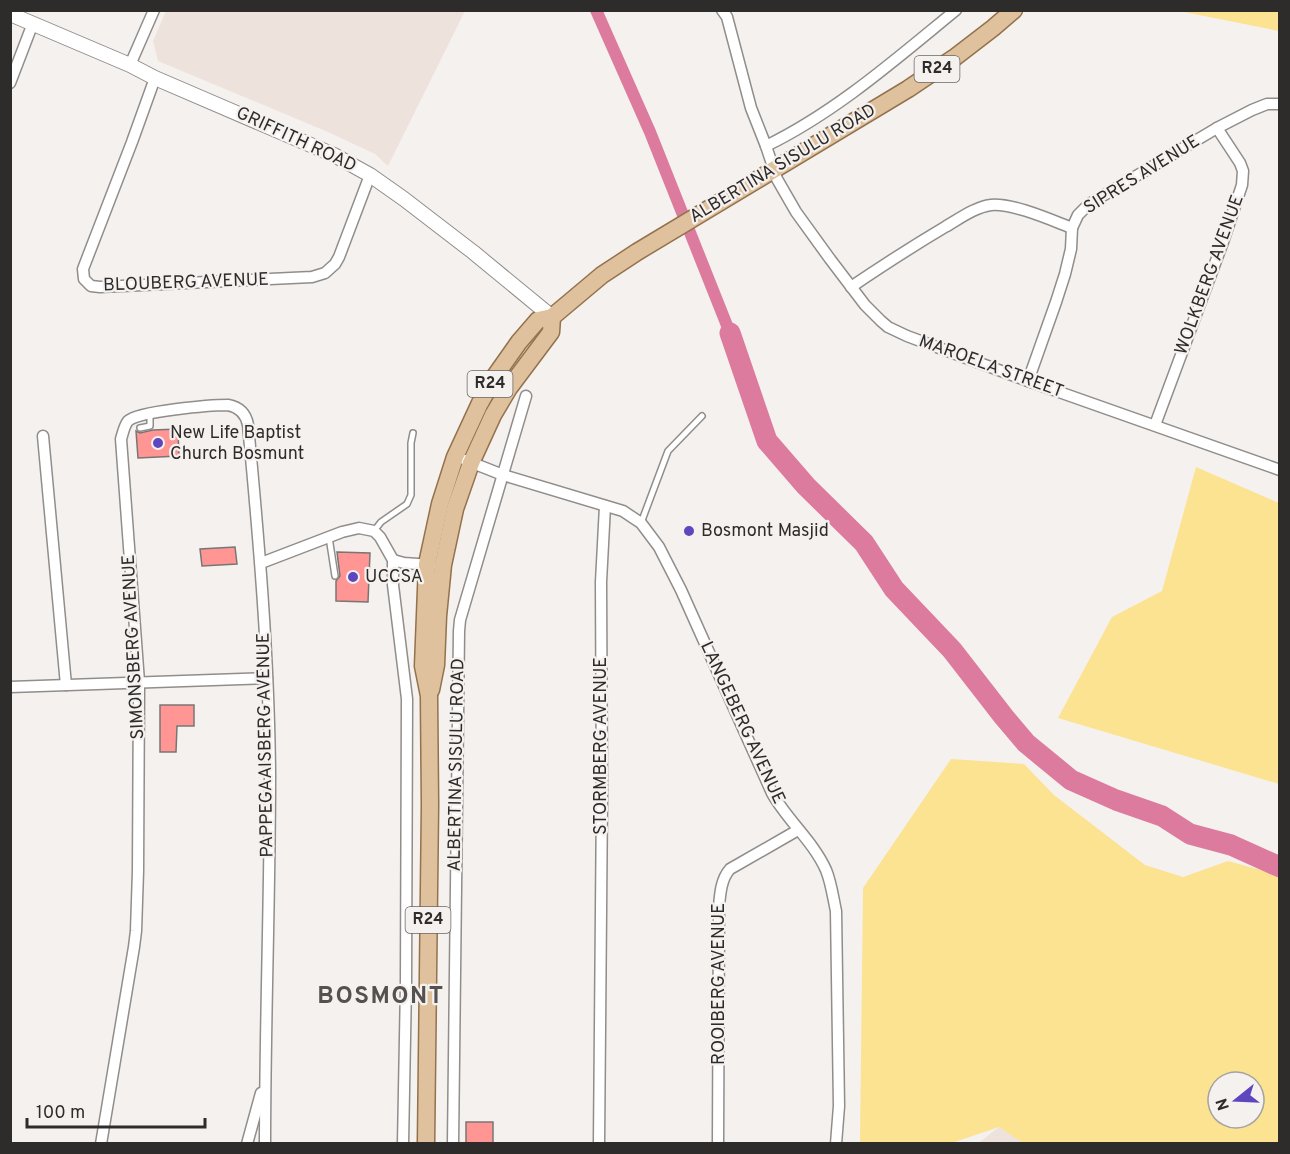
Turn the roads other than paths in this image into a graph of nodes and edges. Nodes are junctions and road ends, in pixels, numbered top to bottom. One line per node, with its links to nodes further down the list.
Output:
1 (154, 10): 7 (street)
2 (956, 10): 12 (street, ALBERTINA SISULU ROAD)
3 (1014, 10): 13 (main road, ALBERTINA SISULU ROAD / R24)
4 (728, 13): 12 (street, MAROELA STREET)
5 (10, 14): 6 (street, GRIFFITH ROAD)
6 (33, 23): 7 (street, GRIFFITH ROAD); 9 (street)
7 (130, 65): 8 (street, GRIFFITH ROAD)
8 (155, 78): 14 (street, GRIFFITH ROAD); 14 (street, BLOUBERG AVENUE)
9 (10, 82)
10 (1280, 104): 11 (street, SIPRES AVENUE)
11 (1218, 128): 15 (street, SIPRES AVENUE); 22 (street, WOLKBERG AVENUE)
12 (766, 146): 13 (street, MAROELA STREET)
13 (773, 170): 16 (street, MAROELA STREET); 17 (main road, ALBERTINA SISULU ROAD / R24)
14 (370, 175): 17 (street, GRIFFITH ROAD)
15 (1072, 228): 16 (street, SIPRES AVENUE); 18 (street)
16 (851, 287): 18 (street, MAROELA STREET)
17 (552, 317): 26 (main road, ALBERTINA SISULU ROAD / R24)
18 (1028, 381): 22 (street, MAROELA STREET)
19 (526, 396): 28 (street, ALBERTINA SISULU ROAD)
20 (150, 412): 23 (lane); 34 (street, SIMONSBERG AVENUE); 38 (street, SIMONSBERG AVENUE)
21 (702, 416): 30 (lane)
22 (1155, 425): 27 (street, MAROELA STREET)
23 (140, 428)
24 (413, 433): 31 (lane)
25 (44, 436): 39 (street)
26 (463, 460): 28 (street); 35 (main road, ALBERTINA SISULU ROAD / R24)
27 (1280, 470)
28 (503, 475): 29 (street); 48 (street, ALBERTINA SISULU ROAD)
29 (605, 506): 30 (street, LANGEBERG AVENUE); 49 (street, STORMBERG AVENUE)
30 (641, 523): 41 (street, LANGEBERG AVENUE)
31 (374, 531): 32 (street); 33 (street)
32 (329, 537): 34 (street); 36 (lane)
33 (393, 560): 35 (street); 46 (street)
34 (261, 563): 37 (street, PAPPEGAAISBERG AVENUE)
35 (435, 565): 47 (main road, ALBERTINA SISULU ROAD / R24)
36 (335, 576)
37 (267, 678): 38 (street); 42 (street, PAPPEGAAISBERG AVENUE)
38 (140, 682): 39 (street); 43 (street, SIMONSBERG AVENUE)
39 (66, 685): 40 (street)
40 (10, 687)
41 (798, 830): 50 (street, ROOIBERG AVENUE); 51 (street, LANGEBERG AVENUE)
42 (265, 1081): 44 (street, PAPPEGAAISBERG AVENUE); 45 (street, PAPPEGAAISBERG AVENUE)
43 (101, 1143)
44 (246, 1143)
45 (265, 1143)
46 (403, 1143)
47 (426, 1143)
48 (453, 1143)
49 (599, 1143)
50 (718, 1143)
51 (836, 1143)

